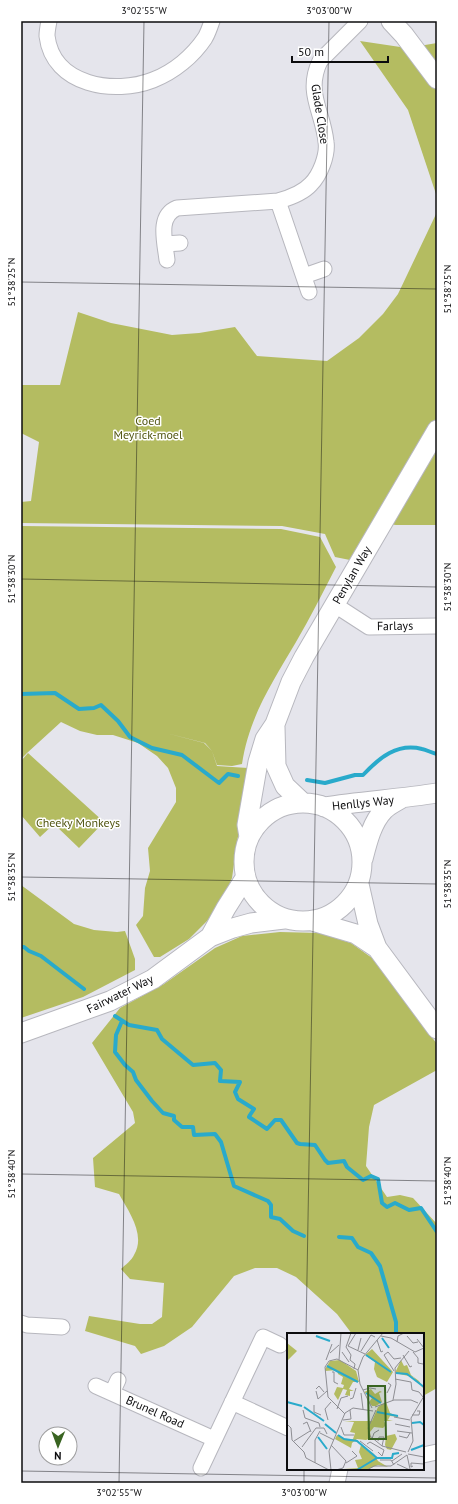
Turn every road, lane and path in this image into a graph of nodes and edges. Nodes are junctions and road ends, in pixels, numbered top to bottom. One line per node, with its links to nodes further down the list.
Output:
1 (49, 21): 2 (street)
2 (212, 21)
3 (360, 21): 6 (street, Glade Close)
4 (391, 21): 5 (street)
5 (437, 79)
6 (278, 201): 7 (street, Glade Close); 9 (street)
7 (167, 260)
8 (324, 269): 9 (street)
9 (304, 276): 10 (street)
10 (309, 292)
11 (437, 430): 12 (street, Penylan Way)
12 (335, 605): 13 (street, Farlays); 14 (street, Penylan Way)
13 (437, 626)
14 (275, 724): 17 (street, Penylan Way); 19 (street, Penylan Way)
15 (437, 793): 16 (street, Henllys Way)
16 (402, 798): 18 (street, Henllys Way); 20 (street, Henllys Way)
17 (303, 803): 18 (street); 19 (street)
18 (324, 807): 20 (street)
19 (249, 837): 21 (street)
20 (363, 859): 22 (street)
21 (245, 878): 23 (street); 25 (street, Fairwater Way)
22 (358, 884): 24 (street); 26 (street)
23 (284, 919): 24 (street); 25 (street, Fairwater Way)
24 (312, 921): 26 (street)
25 (210, 937): 28 (street, Fairwater Way)
26 (377, 948): 27 (street)
27 (437, 1029)
28 (21, 1033)
29 (21, 1323): 30 (street)
30 (62, 1327)
31 (280, 1345): 33 (street)
32 (96, 1386): 35 (street, Brunel Road)
33 (232, 1402): 34 (street); 35 (street)
34 (287, 1428)
35 (214, 1439): 38 (street)
36 (437, 1452): 37 (street)
37 (424, 1455)
38 (200, 1468)
39 (340, 1470): 40 (street)
40 (337, 1483)

